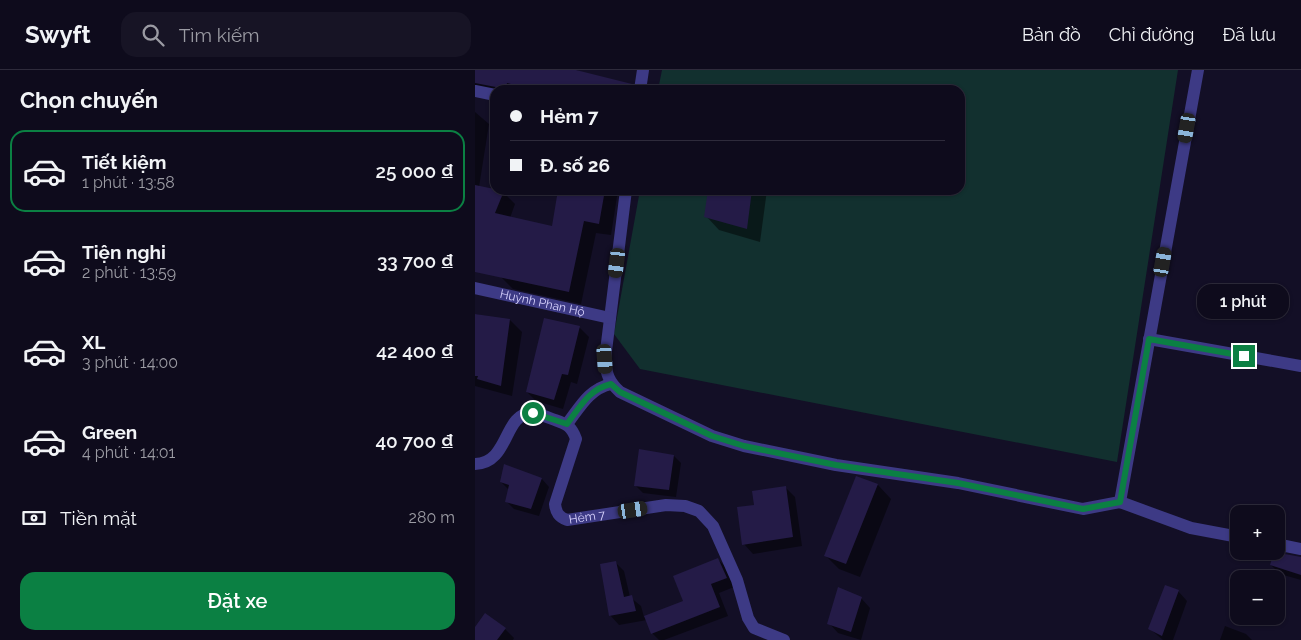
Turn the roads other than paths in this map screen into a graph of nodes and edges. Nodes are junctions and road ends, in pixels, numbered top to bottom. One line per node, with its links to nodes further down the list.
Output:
1 (643, 70): 3 (street)
2 (1197, 70): 9 (street)
3 (640, 85)
4 (475, 91): 5 (street)
5 (490, 94)
6 (625, 195): 8 (street)
7 (475, 288): 8 (street, Huỳnh Phan Hộ)
8 (610, 318): 11 (street)
9 (1149, 339): 10 (street); 14 (street)
10 (1301, 366)
11 (611, 384): 12 (street); 14 (street)
12 (567, 424): 13 (street); 18 (street, Hẻm 7)
13 (475, 464)
14 (1120, 502): 15 (street)
15 (1230, 535)
16 (1285, 546): 17 (street)
17 (1301, 549)
18 (784, 640)

